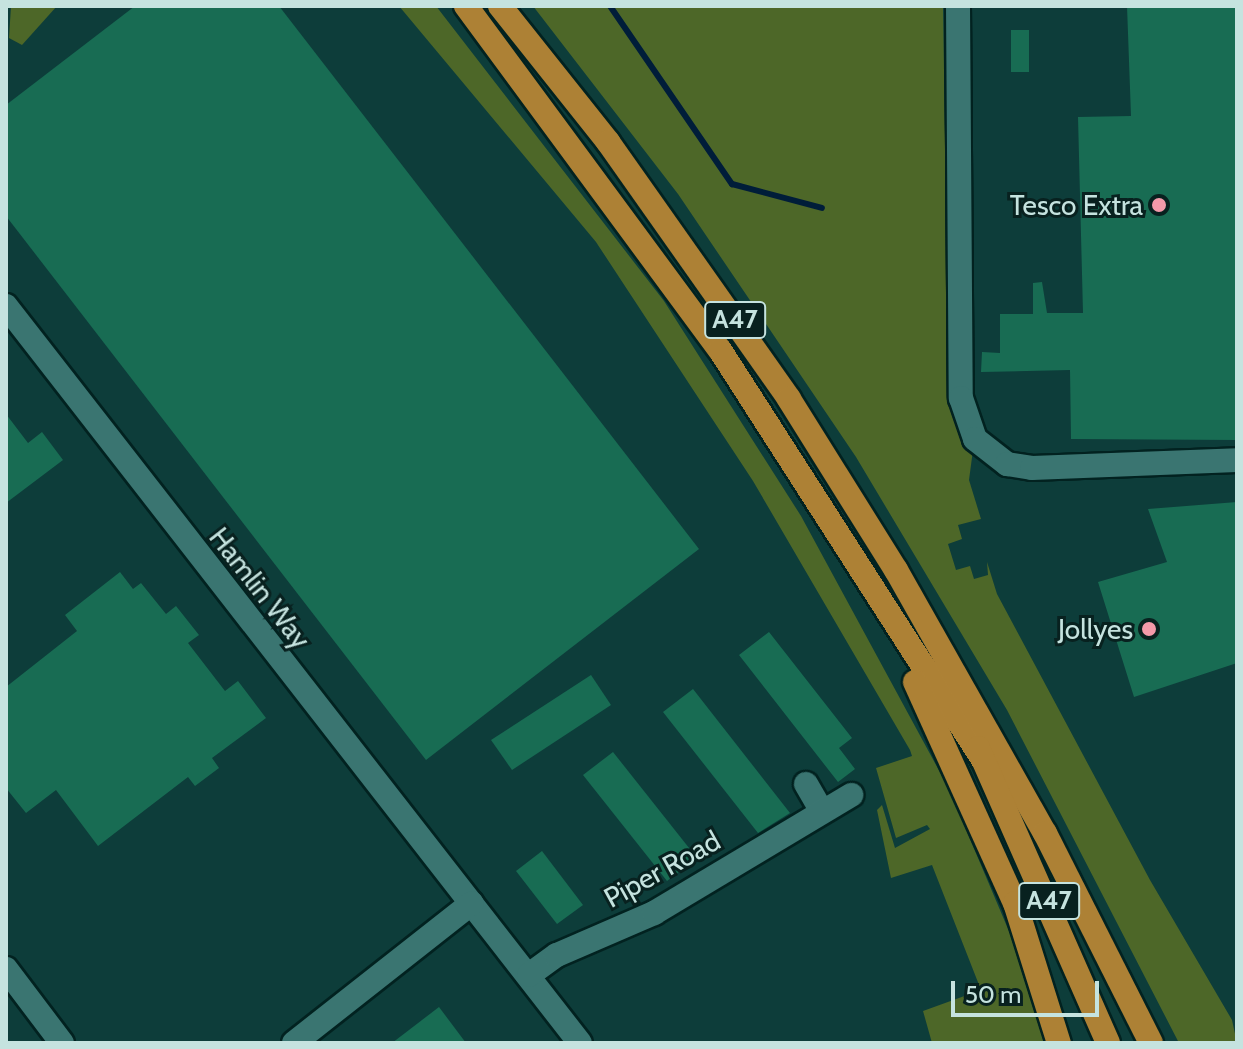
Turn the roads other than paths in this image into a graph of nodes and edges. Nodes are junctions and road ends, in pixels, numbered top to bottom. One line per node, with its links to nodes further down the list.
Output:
1 (466, 6): 6 (highway, A47)
2 (500, 6): 7 (highway, A47)
3 (958, 6): 5 (street)
4 (6, 306): 12 (street, Hamlin Way)
5 (1237, 460)
6 (879, 601): 8 (highway, A47); 19 (highway)
7 (942, 652): 8 (highway, A47); 21 (highway)
8 (984, 762): 20 (highway, A47)
9 (806, 784): 11 (street)
10 (851, 795): 11 (street, Piper Road)
11 (822, 812): 14 (street, Piper Road)
12 (472, 903): 14 (street, Hamlin Way); 17 (street)
13 (6, 969): 15 (street)
14 (529, 975): 18 (street, Hamlin Way)
15 (15, 1001): 16 (street)
16 (62, 1043)
17 (294, 1043)
18 (580, 1043)
19 (1059, 1043)
20 (1108, 1043)
21 (1151, 1043)

